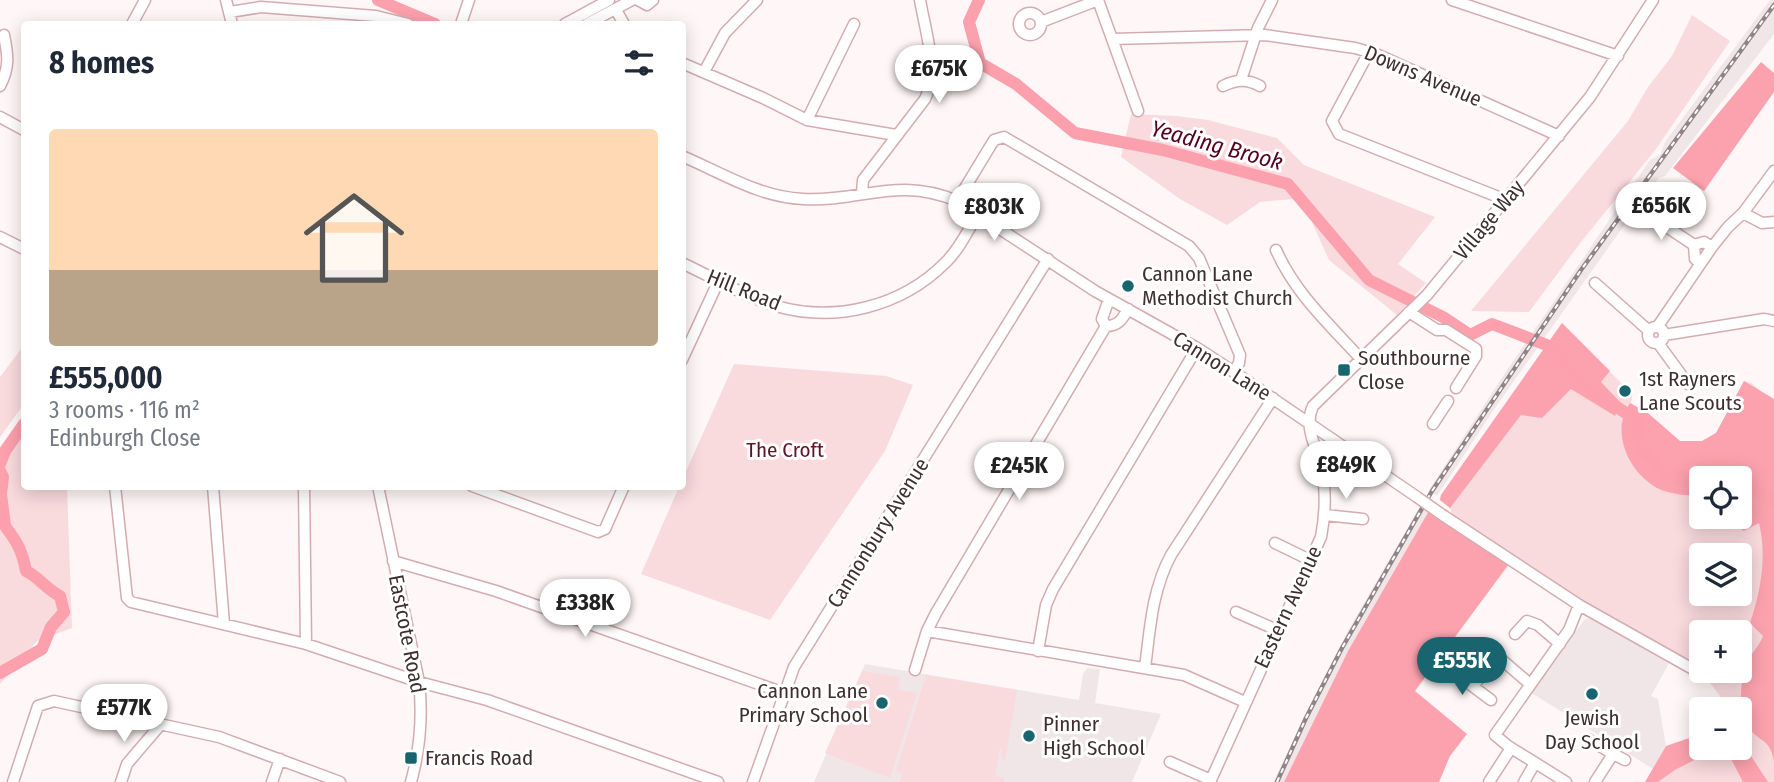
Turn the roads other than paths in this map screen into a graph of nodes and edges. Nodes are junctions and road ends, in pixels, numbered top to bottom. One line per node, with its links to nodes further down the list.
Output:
1 (145, 0): 17 (street)
2 (226, 0): 15 (street)
3 (469, 0): 21 (street)
4 (609, 0): 22 (street)
5 (632, 0): 14 (street)
6 (638, 0): 7 (street)
7 (653, 0)
8 (757, 0): 33 (street)
9 (920, 0): 42 (street)
10 (1098, 0): 25 (street); 29 (street)
11 (1272, 0): 28 (street)
12 (1452, 0): 31 (street)
13 (1653, 0): 31 (street, Village Way)
14 (616, 10): 23 (street); 24 (street)
15 (230, 12): 16 (street); 18 (street)
16 (325, 12): 19 (street); 20 (street)
17 (134, 21)
18 (232, 21)
19 (324, 21)
20 (396, 21)
21 (462, 21)
22 (570, 21)
23 (593, 21)
24 (619, 21)
25 (1041, 22)
26 (854, 24): 40 (street)
27 (4, 35): 35 (street)
28 (1255, 35): 29 (street, Downs Avenue); 30 (street, Downs Avenue); 34 (street)
29 (1112, 39): 38 (street)
30 (1369, 52): 43 (street, Downs Avenue); 47 (street)
31 (1618, 56): 43 (street, Village Way)
32 (686, 65): 33 (street)
33 (704, 72): 40 (street)
34 (1241, 80): 36 (street); 37 (street)
35 (0, 86)
36 (1223, 86)
37 (1260, 86)
38 (1138, 111)
39 (0, 117): 41 (street)
40 (807, 120): 42 (street)
41 (21, 128)
42 (896, 135): 46 (street)
43 (1559, 136): 47 (street, Village Way)
44 (686, 158): 46 (street, Cannon Lane)
45 (1774, 171): 50 (street)
46 (862, 193): 48 (street, Cannon Lane)
47 (1506, 200): 64 (street, Village Way)
48 (957, 201): 51 (street, Cannon Lane); 72 (street)
49 (1646, 212): 54 (street)
50 (1743, 213): 52 (street); 55 (street)
51 (978, 214): 58 (street, Cannon Lane); 61 (street, Hill Road)
52 (1774, 222)
53 (0, 237): 56 (street)
54 (1694, 246): 55 (street); 59 (street)
55 (1712, 247): 59 (street)
56 (21, 248)
57 (1276, 250): 71 (street)
58 (1048, 259): 63 (street, Cannon Lane); 106 (street, Cannonbury Avenue)
59 (1701, 263): 68 (street)
60 (686, 266): 61 (street, Hill Road)
61 (719, 280): 70 (street)
62 (1595, 283): 68 (street)
63 (1109, 299): 65 (street, Cannon Lane); 67 (street)
64 (1414, 307): 71 (street, Village Way); 74 (street)
65 (1128, 309): 67 (street); 69 (street, Cannon Lane)
66 (1774, 321): 68 (street)
67 (1105, 326): 94 (street)
68 (1657, 334): 73 (street)
69 (1196, 348): 72 (street, Cannon Lane); 98 (street)
70 (686, 351)
71 (1360, 358): 78 (street, Village Way)
72 (1234, 372): 75 (street, Cannon Lane)
73 (1688, 384)
74 (1456, 388)
75 (1272, 398): 78 (street, Cannon Lane); 100 (street)
76 (1448, 401): 77 (street)
77 (1433, 424)
78 (1310, 425): 85 (street, Eastern Avenue); 90 (street, Cannon Lane, bridge)
79 (115, 490): 92 (street)
80 (213, 490): 92 (street)
81 (304, 490): 97 (street)
82 (379, 490): 88 (street, Eastcote Road)
83 (483, 490): 84 (street)
84 (623, 490)
85 (1325, 515): 86 (street); 89 (street, Eastern Avenue)
86 (1363, 519)
87 (1275, 543): 89 (street)
88 (393, 561): 103 (street, Eastcote Road); 106 (street)
89 (1312, 561): 93 (street, Eastern Avenue)
90 (1579, 606): 96 (street); 99 (street, Cannon Lane)
91 (1236, 612): 93 (street)
92 (224, 624): 97 (street)
93 (1277, 630): 108 (street, Eastern Avenue)
94 (927, 631): 98 (street); 101 (street)
95 (1515, 634): 96 (street)
96 (1560, 644): 104 (street)
97 (306, 645): 103 (street)
98 (1038, 650): 100 (street)
99 (1689, 667)
100 (1145, 668): 108 (street)
101 (915, 670)
102 (1451, 670): 105 (street)
103 (419, 682): 122 (street, Eastcote Road); 123 (street)
104 (1530, 684): 105 (street); 111 (street)
105 (1473, 685): 107 (street)
106 (784, 693): 124 (street, Cannonbury Avenue)
107 (1491, 700)
108 (1245, 702): 117 (street, Eastern Avenue)
109 (160, 724): 113 (street); 118 (street); 119 (street)
110 (1588, 738): 112 (street)
111 (1511, 748): 116 (street); 125 (street)
112 (1613, 754): 114 (street); 128 (street)
113 (280, 760): 120 (street); 121 (street)
114 (1625, 760)
115 (1170, 762): 117 (street)
116 (1535, 763): 126 (street); 127 (street)
117 (1210, 781)
118 (13, 782)
119 (121, 782)
120 (272, 782)
121 (340, 782)
122 (411, 782)
123 (718, 782)
124 (753, 782)
125 (1489, 782)
126 (1524, 782)
127 (1566, 782)
128 (1595, 782)

